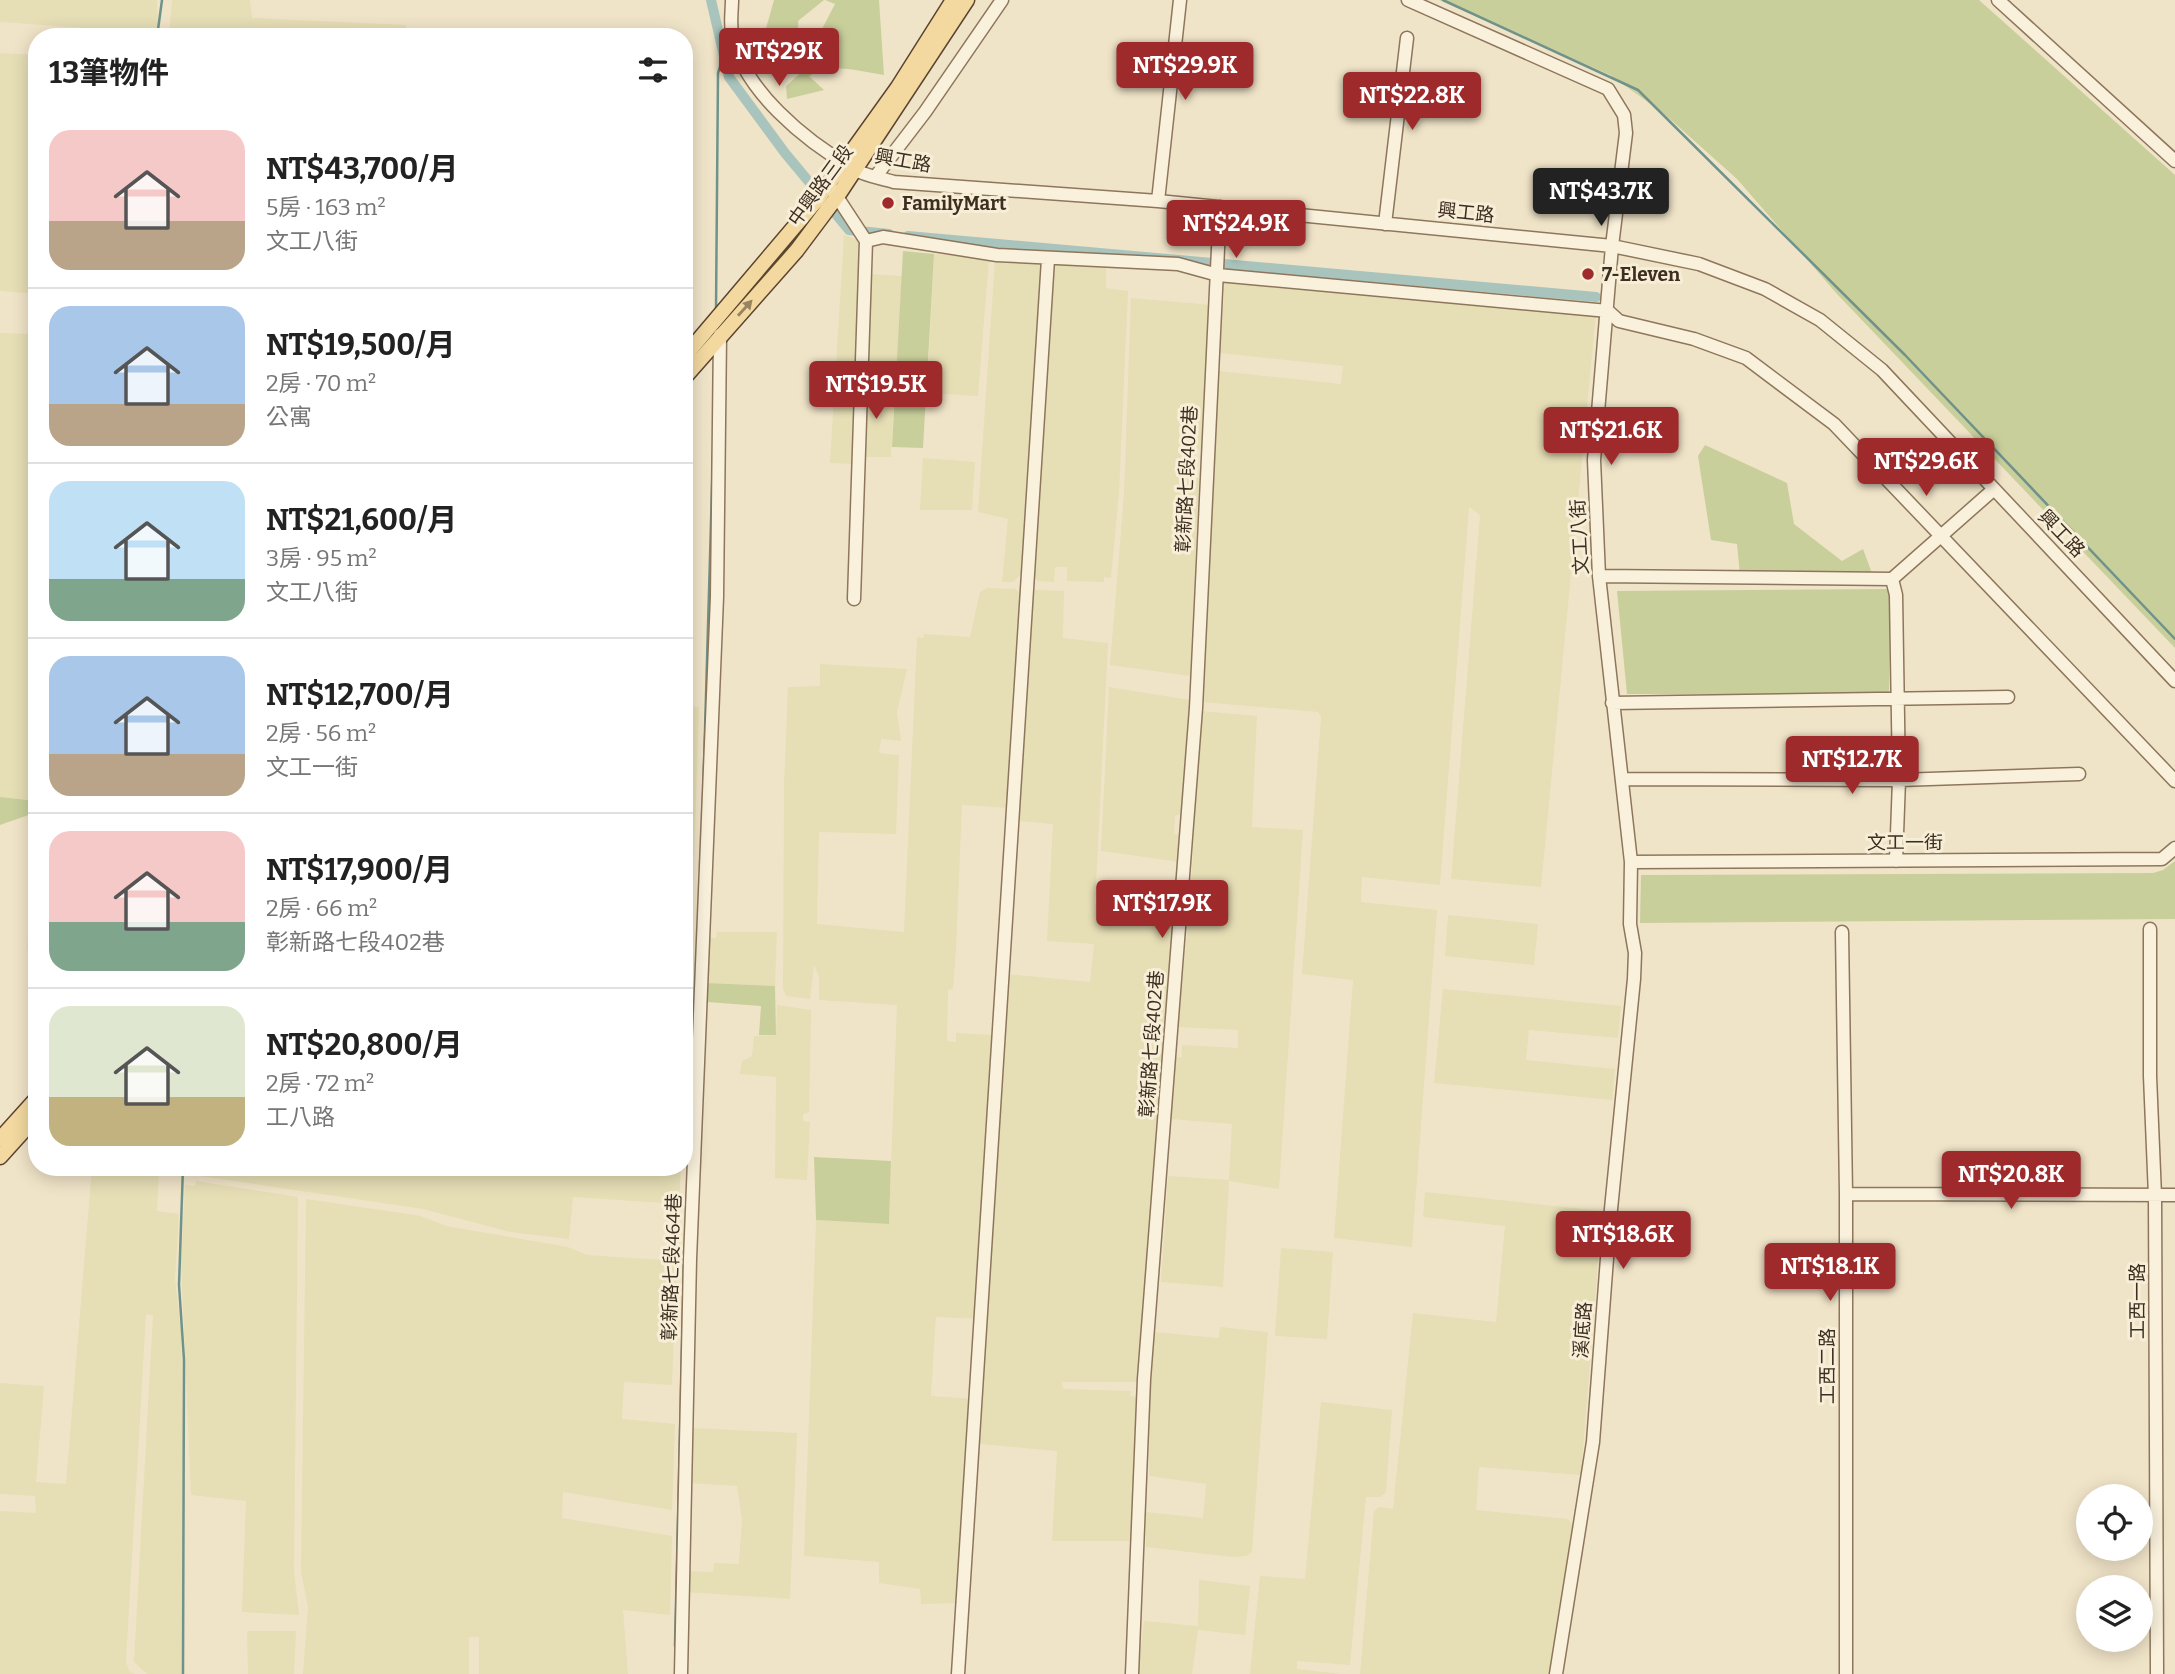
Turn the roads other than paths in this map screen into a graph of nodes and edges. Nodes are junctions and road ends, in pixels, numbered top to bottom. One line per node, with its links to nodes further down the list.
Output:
1 (732, 0): 10 (street)
2 (953, 0): 10 (main road, 中興路三段)
3 (967, 0): 10 (main road, 中興路三段)
4 (1002, 0): 11 (street)
5 (1180, 0): 13 (street)
6 (1408, 0): 17 (street, 文工八街)
7 (1998, 0): 9 (street)
8 (1407, 38): 15 (street)
9 (2175, 161)
10 (850, 166): 11 (street, 興工路); 12 (main road, 中興路三段)
11 (876, 176): 13 (street, 興工路)
12 (837, 194): 16 (street); 21 (main road, 中興路三段); 22 (main road, 中興路三段, one-way to 12)
13 (1158, 201): 14 (street, 興工路)
14 (1220, 207): 15 (street, 興工路); 19 (street, 彰新路七段402巷)
15 (1385, 224): 17 (street, 興工路)
16 (865, 237): 18 (street); 29 (street)
17 (1612, 246): 20 (street, 文工八街); 25 (street, 興工路)
18 (1048, 259): 19 (street); 51 (street)
19 (1218, 275): 20 (street); 52 (street, 彰新路七段402巷)
20 (1608, 311): 26 (street); 27 (street, 文工八街)
21 (719, 316): 22 (street, 彰新路七段464巷); 23 (main road, 中興路三段)
22 (720, 339): 24 (main road, 中興路三段); 50 (street, 彰新路七段464巷)
23 (693, 346)
24 (693, 369)
25 (1993, 490): 26 (street); 30 (street, 興工路)
26 (1941, 538): 28 (street); 37 (street)
27 (1600, 576): 28 (street); 33 (street, 文工八街)
28 (1892, 579): 32 (street)
29 (854, 599)
30 (2175, 681)
31 (2008, 697): 32 (street)
32 (1896, 701): 33 (street); 36 (street)
33 (1612, 703): 35 (street, 文工八街)
34 (2080, 774): 36 (street)
35 (1623, 779): 36 (street); 40 (street, 文工八街)
36 (1899, 779): 39 (street)
37 (2175, 781)
38 (2175, 848): 39 (street, 文工一街)
39 (1896, 861): 40 (street, 文工一街)
40 (1631, 862): 53 (street, 溪底路)
41 (2150, 929): 49 (street, 工西一路)
42 (1842, 932): 47 (street, 工西二路)
43 (28, 1108): 45 (main road)
44 (28, 1126): 46 (main road)
45 (0, 1139)
46 (0, 1157)
47 (1846, 1194): 49 (street); 54 (street, 工西二路)
48 (2175, 1195): 49 (street)
49 (2155, 1196): 55 (street, 工西一路)
50 (681, 1674)
51 (958, 1674)
52 (1132, 1674)
53 (1556, 1674)
54 (1846, 1674)
55 (2157, 1674)

